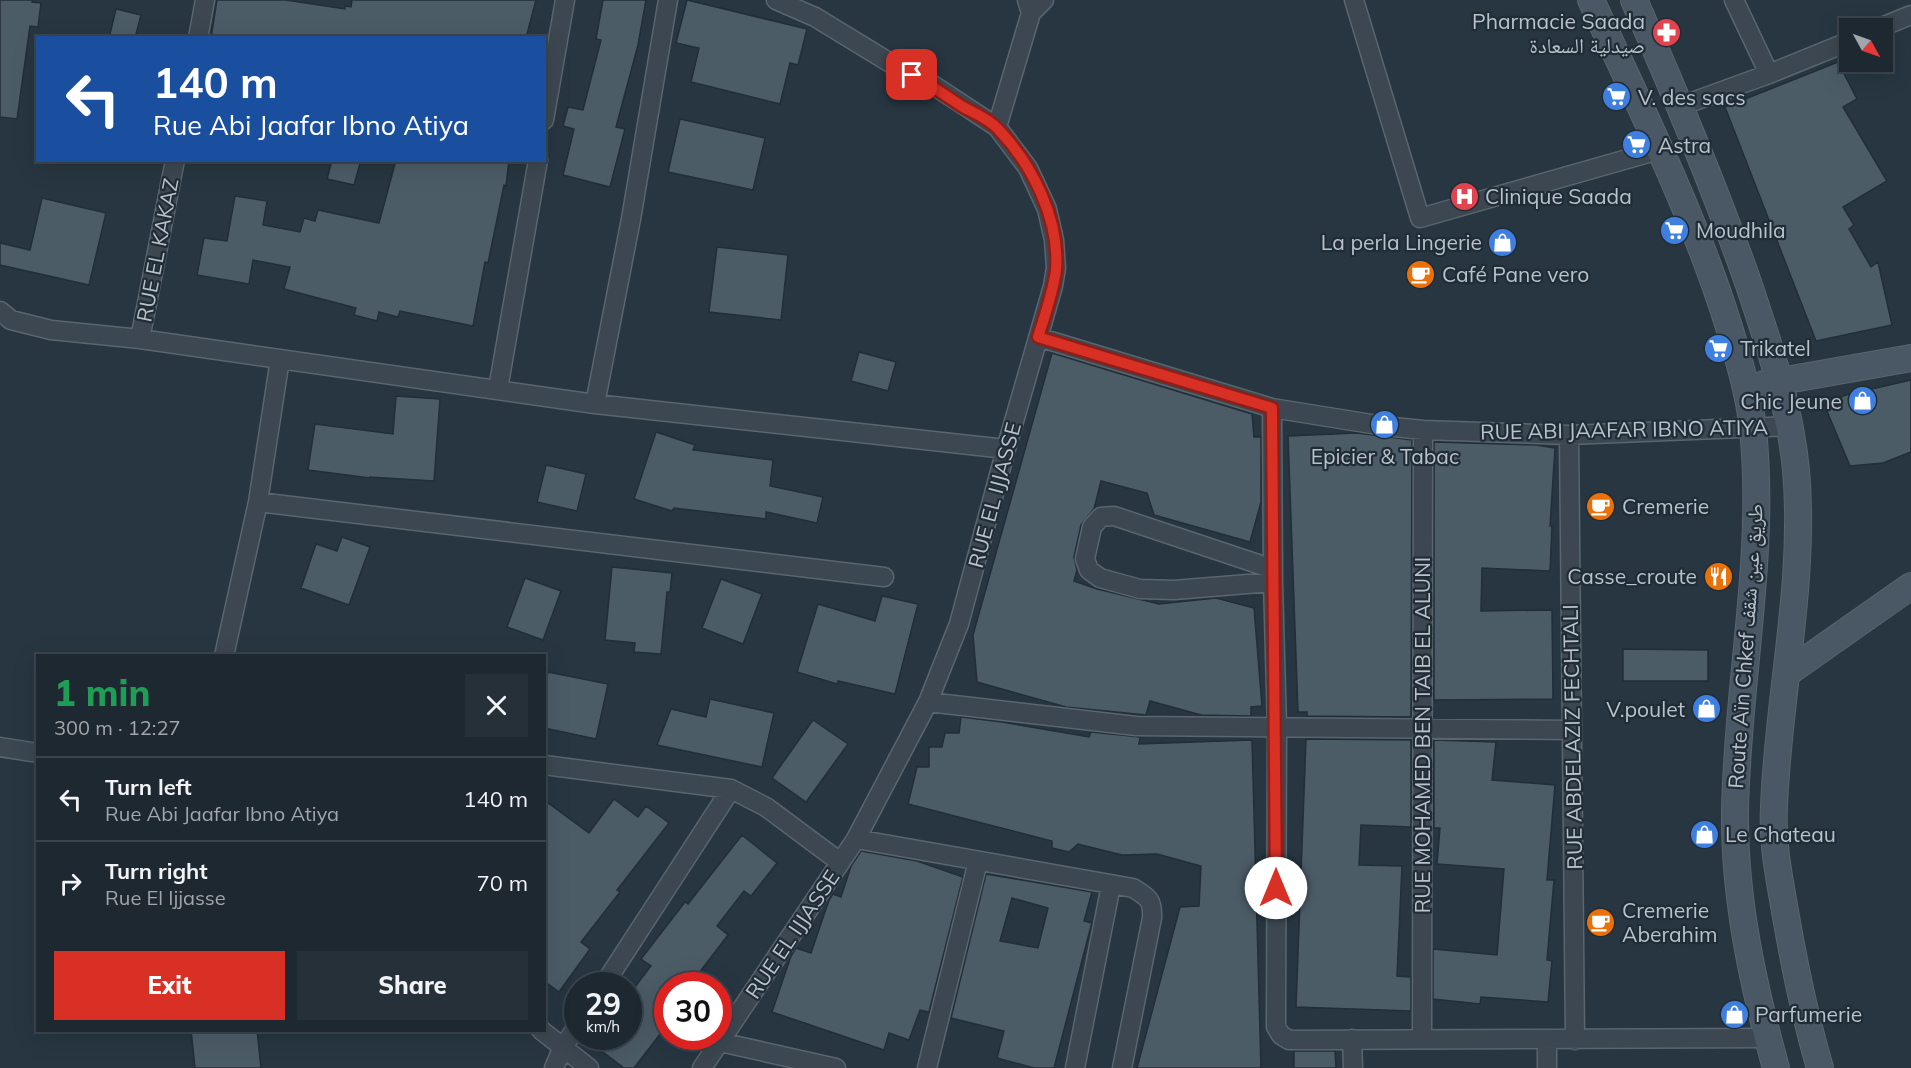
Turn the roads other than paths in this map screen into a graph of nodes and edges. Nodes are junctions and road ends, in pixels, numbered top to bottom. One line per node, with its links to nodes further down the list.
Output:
1 (205, 0): 13 (street)
2 (565, 0): 17 (street)
3 (668, 0): 30 (street)
4 (776, 0): 10 (street, RUE EL IJJASSE)
5 (1354, 0): 19 (street)
6 (1591, 0): 19 (main road, Route Aïn Chkef طريق عين شقف)
7 (1634, 0): 16 (main road, Route Aïn Chkef طريق عين شقف)
8 (1734, 0): 15 (street)
9 (1034, 4): 18 (street)
10 (815, 8): 18 (street, RUE EL IJJASSE)
11 (1911, 15): 12 (street)
12 (1893, 23)
13 (198, 36)
14 (1839, 45): 15 (street)
15 (1769, 74): 16 (street)
16 (1681, 106): 27 (main road, Route Aïn Chkef طريق عين شقف)
17 (546, 111)
18 (997, 127): 23 (street, RUE EL IJJASSE)
19 (1659, 150): 28 (main road, Route Aïn Chkef طريق عين شقف)
20 (175, 162): 24 (street, RUE EL KAKAZ)
21 (537, 162): 29 (street)
22 (4, 321): 24 (street)
23 (1038, 337): 31 (street, RUE ABI JAAFAR IBNO ATIYA); 36 (street, RUE EL IJJASSE)
24 (140, 339): 26 (street)
25 (1911, 358): 27 (main road)
26 (280, 359): 29 (street); 37 (street)
27 (1780, 380): 28 (main road); 32 (main road, Route Aïn Chkef طريق عين شقف)
28 (1746, 388): 33 (main road, Route Aïn Chkef طريق عين شقف)
29 (498, 389): 30 (street)
30 (595, 404): 36 (street)
31 (1272, 408): 34 (street, RUE ABI JAAFAR IBNO ATIYA); 38 (street)
32 (1790, 426): 33 (street, RUE ABI JAAFAR IBNO ATIYA); 42 (main road, Route Aïn Chkef طريق عين شقف)
33 (1753, 429): 35 (street, RUE ABI JAAFAR IBNO ATIYA); 58 (main road, Route Aïn Chkef طريق عين شقف)
34 (1423, 430): 35 (street, RUE ABI JAAFAR IBNO ATIYA); 45 (street, RUE MOHAMED BEN TAIB EL ALUNI)
35 (1569, 435): 46 (street, RUE ABDELAZIZ FECHTALI)
36 (1006, 449): 43 (street, RUE EL IJJASSE)
37 (258, 502): 39 (street); 41 (street)
38 (1273, 575): 38 (street); 44 (street)
39 (884, 577)
40 (1911, 586): 42 (main road)
41 (224, 654)
42 (1786, 673): 77 (main road, Route Aïn Chkef طريق عين شقف)
43 (928, 702): 44 (street); 51 (street, RUE EL IJJASSE)
44 (1277, 727): 45 (street); 59 (street)
45 (1422, 728): 46 (street); 60 (street, RUE MOHAMED BEN TAIB EL ALUNI)
46 (1572, 730): 62 (street, RUE ABDELAZIZ FECHTALI)
47 (0, 747): 48 (street)
48 (36, 753)
49 (546, 765): 50 (street)
50 (731, 789): 53 (street); 55 (street)
51 (856, 840): 52 (street); 53 (street, RUE EL IJJASSE)
52 (978, 861): 54 (street); 71 (street)
53 (840, 862): 56 (street, RUE EL IJJASSE)
54 (1111, 885): 72 (street); 73 (street)
55 (612, 972)
56 (732, 1024)
57 (543, 1032): 65 (street)
58 (1768, 1038): 62 (street); 76 (main road, Route Aïn Chkef طريق عين شقف)
59 (1352, 1039): 60 (street); 74 (street)
60 (1422, 1039): 61 (street)
61 (1547, 1040): 62 (street); 75 (street)
62 (1575, 1040)
63 (564, 1045): 65 (street)
64 (732, 1045): 70 (street)
65 (562, 1048): 67 (street); 68 (street)
66 (714, 1050): 69 (street, RUE EL IJJASSE)
67 (554, 1068)
68 (589, 1068)
69 (702, 1068)
70 (836, 1068)
71 (927, 1068)
72 (1075, 1068)
73 (1122, 1068)
74 (1353, 1068)
75 (1547, 1068)
76 (1776, 1068)
77 (1820, 1068)

